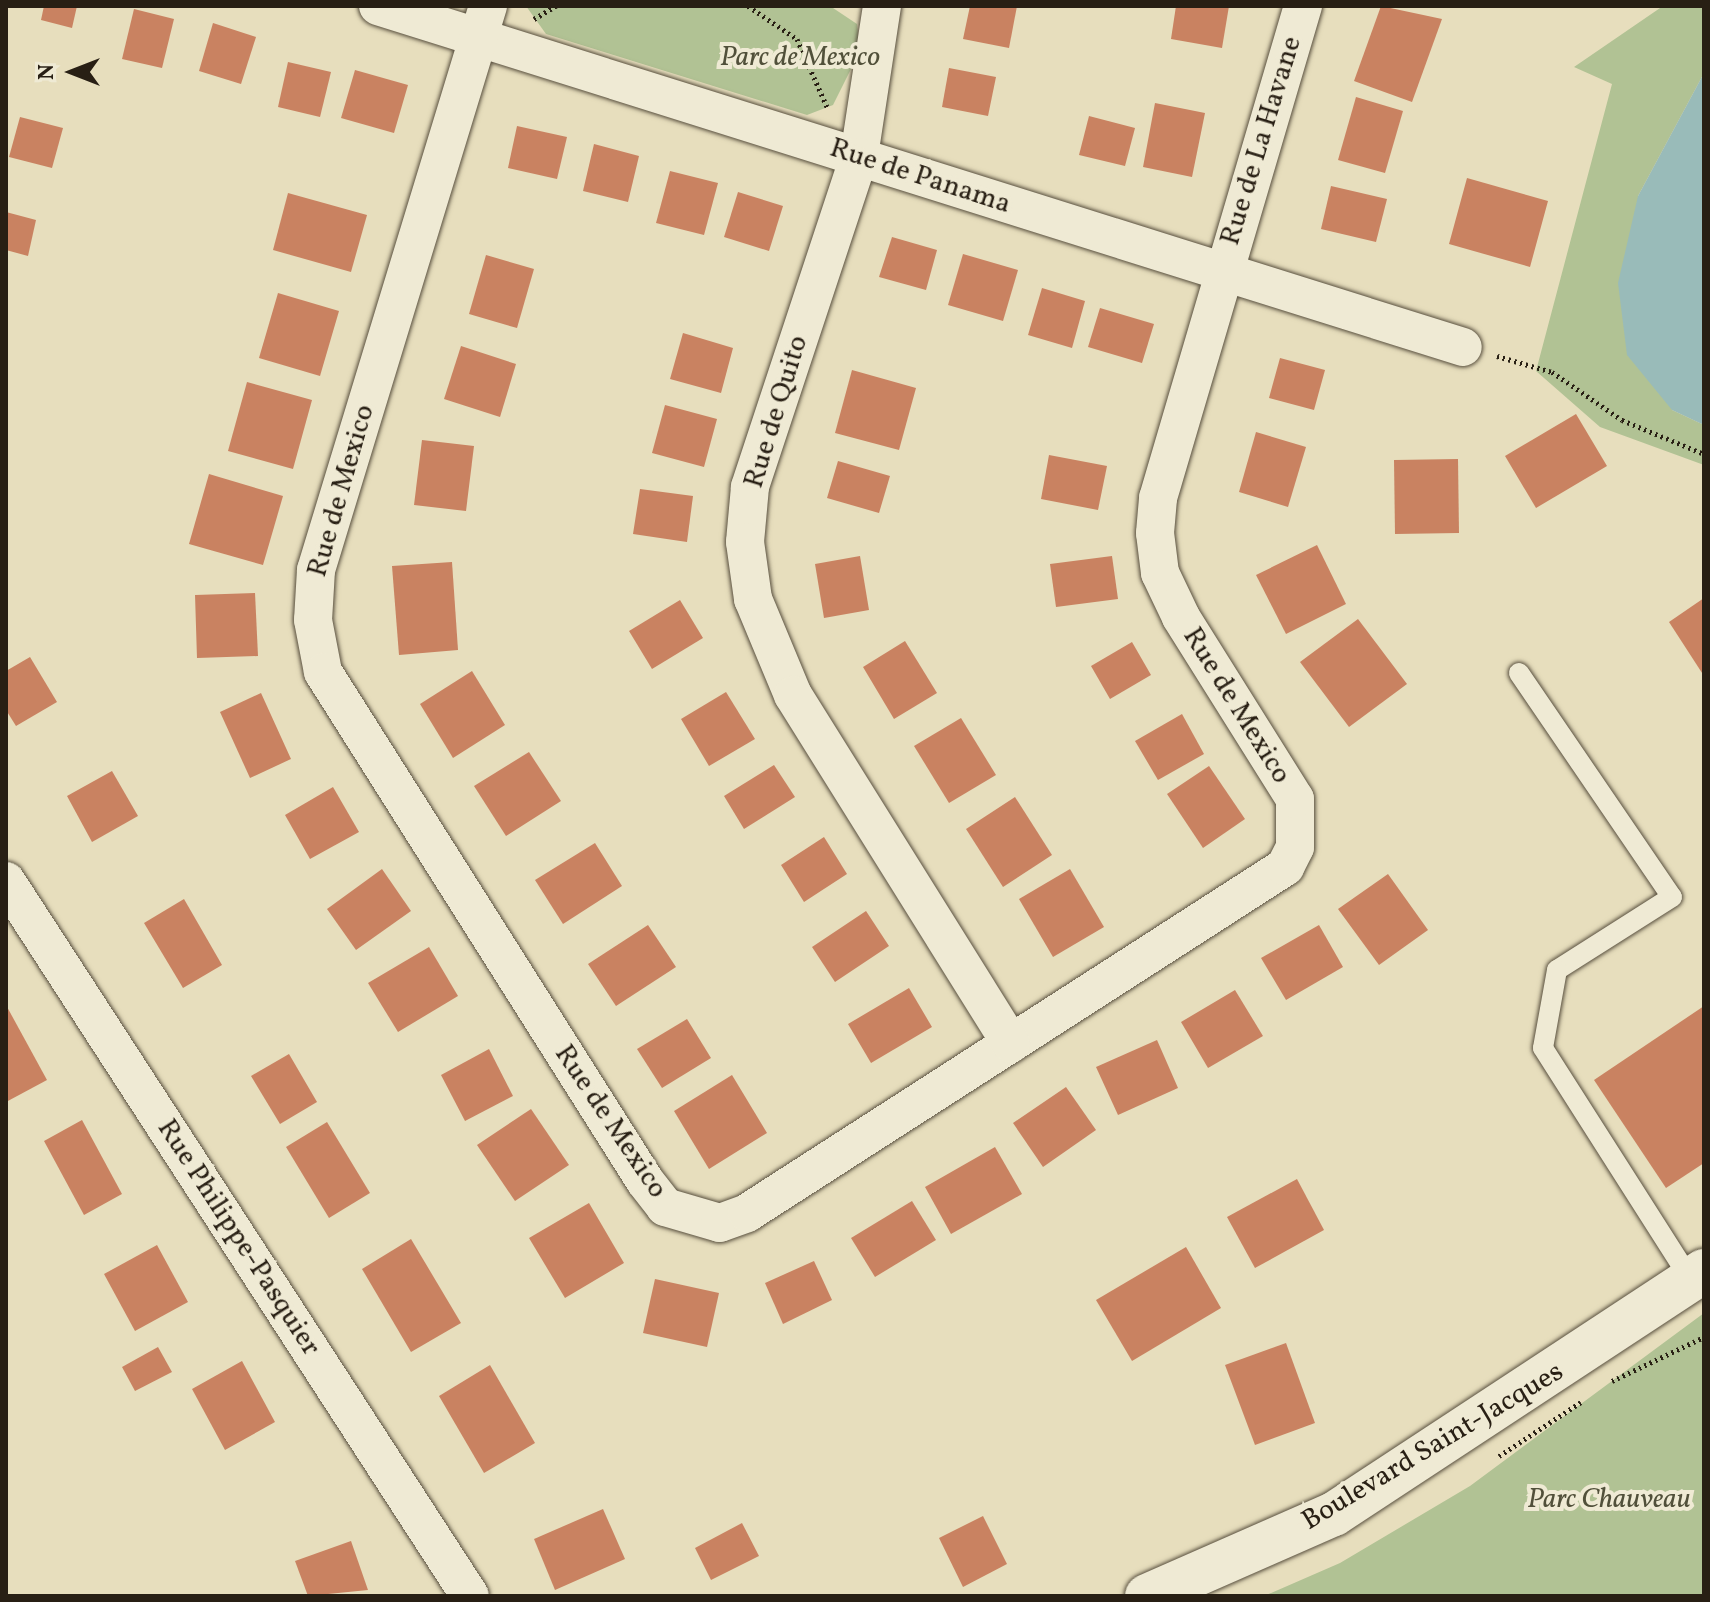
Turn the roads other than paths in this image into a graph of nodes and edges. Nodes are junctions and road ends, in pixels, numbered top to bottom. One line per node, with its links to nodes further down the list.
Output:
1 (378, 6): 4 (street, Rue de Panama)
2 (882, 6): 5 (street, Rue de Quito)
3 (1303, 6): 6 (street, Rue de La Havane)
4 (484, 21): 5 (street, Rue de Panama); 10 (street, Rue de Mexico)
5 (859, 157): 6 (street, Rue de Panama); 10 (street, Rue de Quito)
6 (1221, 276): 7 (street, Rue de Panama); 10 (street, Rue de Mexico)
7 (1463, 347)
8 (1519, 673): 11 (lane)
9 (6, 881): 12 (street, Rue Philippe-Pasquier)
10 (1011, 1044)
11 (1697, 1276): 13 (street, Boulevard Saint-Jacques)
12 (470, 1596)
13 (1147, 1596)

